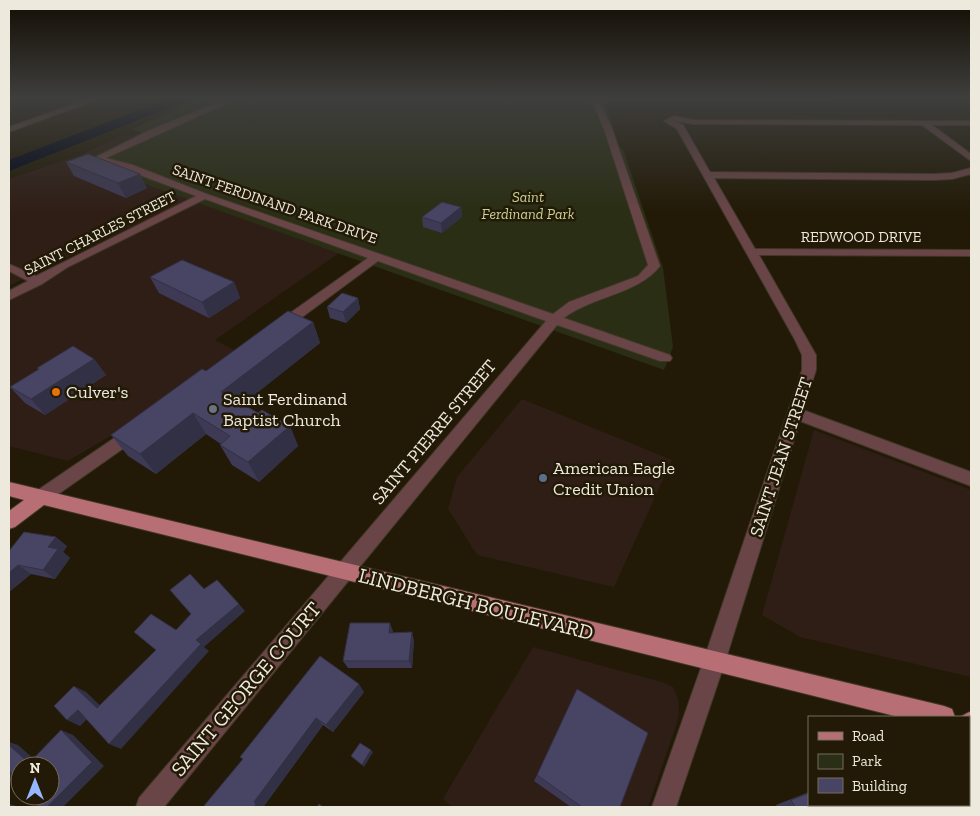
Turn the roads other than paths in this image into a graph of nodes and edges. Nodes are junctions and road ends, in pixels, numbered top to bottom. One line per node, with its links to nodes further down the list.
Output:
1 (144, 136): 8 (street, SAINT FERDINAND PARK DRIVE)
2 (610, 136): 15 (street)
3 (686, 136): 7 (street, SAINT JEAN STREET)
4 (942, 136): 5 (street)
5 (971, 158)
6 (971, 171): 7 (street)
7 (708, 175): 9 (street, SAINT JEAN STREET)
8 (204, 196): 11 (street, SAINT FERDINAND PARK DRIVE); 13 (street, SAINT CHARLES STREET)
9 (751, 252): 10 (street, REDWOOD DRIVE); 18 (street, SAINT JEAN STREET)
10 (971, 253)
11 (378, 256): 15 (street, SAINT FERDINAND PARK DRIVE); 16 (street)
12 (9, 267): 13 (street)
13 (38, 281): 14 (street, SAINT CHARLES STREET)
14 (9, 296)
15 (554, 319): 17 (street, SAINT FERDINAND PARK DRIVE); 24 (street, SAINT PIERRE STREET)
16 (269, 335)
17 (665, 358)
18 (795, 413): 20 (street); 25 (street, SAINT JEAN STREET)
19 (145, 425): 22 (street)
20 (971, 478)
21 (9, 489): 22 (main road, LINDBERGH BOULEVARD)
22 (41, 497): 23 (main road); 24 (main road, LINDBERGH BOULEVARD)
23 (9, 521)
24 (344, 571): 25 (main road, LINDBERGH BOULEVARD); 27 (street, SAINT GEORGE COURT)
25 (714, 662): 26 (main road, LINDBERGH BOULEVARD); 28 (street, SAINT JEAN STREET)
26 (940, 716)
27 (148, 807)
28 (664, 807)

